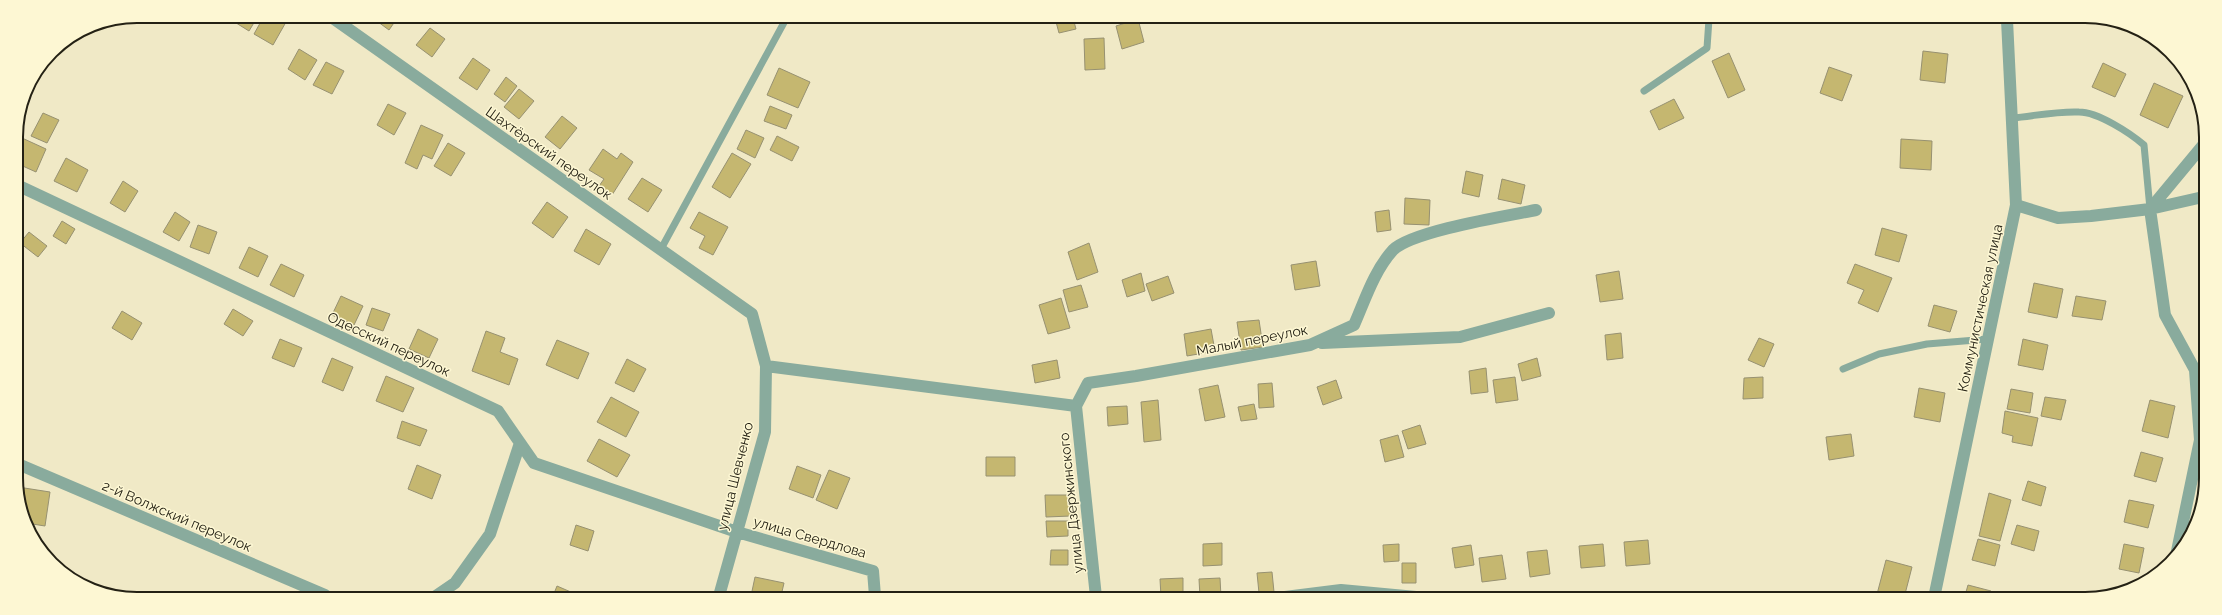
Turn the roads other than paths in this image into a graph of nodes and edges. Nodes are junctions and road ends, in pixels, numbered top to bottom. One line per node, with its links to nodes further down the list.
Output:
1 (340, 23): 13 (street, Шахтёрский переулок)
2 (784, 23): 13 (lane)
3 (1709, 23): 5 (lane)
4 (2007, 23): 6 (street, Коммунистическая улица)
5 (1644, 90)
6 (2012, 118): 10 (street, Коммунистическая улица); 11 (lane)
7 (2199, 150): 11 (street)
8 (23, 188): 22 (street, Одесский переулок)
9 (2199, 198): 11 (street)
10 (2016, 206): 11 (street); 16 (street, Коммунистическая улица)
11 (2150, 209): 21 (street)
12 (1536, 210): 17 (street, Малый переулок)
13 (661, 250): 15 (street, Шахтёрский переулок)
14 (1549, 313): 17 (street)
15 (752, 314): 18 (street, улица Шевченко)
16 (1988, 339): 19 (lane); 34 (street, Коммунистическая улица)
17 (1315, 343): 20 (street, Малый переулок)
18 (766, 366): 20 (street); 25 (street, улица Шевченко)
19 (1843, 369)
20 (1076, 406): 31 (street, улица Дзержинского)
21 (2199, 428)
22 (520, 443): 25 (street, Одесский переулок); 28 (street)
23 (2199, 445): 26 (street)
24 (23, 466): 27 (street, 2-й Волжский переулок)
25 (737, 532): 29 (street, улица Шевченко); 30 (street, улица Свердлова)
26 (2179, 543)
27 (318, 592)
28 (442, 592)
29 (720, 592)
30 (875, 592)
31 (1095, 592)
32 (1325, 592): 33 (street)
33 (1360, 592)
34 (1935, 592)

